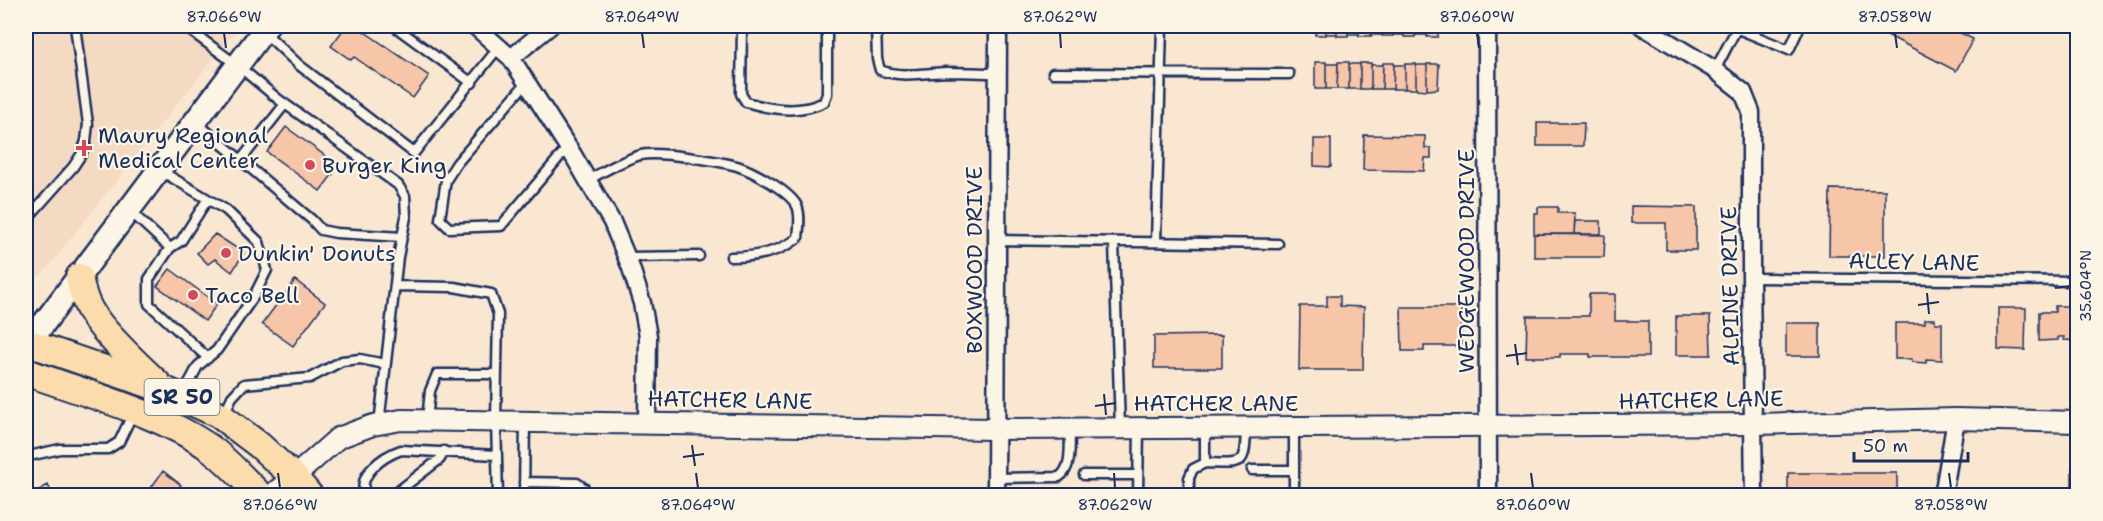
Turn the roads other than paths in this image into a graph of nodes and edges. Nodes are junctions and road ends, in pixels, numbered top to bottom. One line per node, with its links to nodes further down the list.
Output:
1 (75, 26): 33 (lane)
2 (184, 26): 17 (lane)
3 (394, 26): 23 (lane)
4 (475, 26): 16 (street)
5 (550, 26): 16 (street)
6 (742, 26): 7 (lane)
7 (827, 26)
8 (876, 26): 19 (lane)
9 (998, 26): 19 (street, BOXWOOD DRIVE)
10 (1162, 26): 21 (lane)
11 (1487, 26): 63 (street, WEDGEWOOD DRIVE)
12 (1642, 26): 18 (street)
13 (1735, 26): 14 (lane); 18 (lane)
14 (1800, 26)
15 (265, 28): 17 (main road); 23 (lane)
16 (505, 52): 23 (lane); 24 (street)
17 (237, 65): 25 (lane); 26 (main road)
18 (1715, 70): 44 (street, ALPINE DRIVE)
19 (997, 73): 35 (street, BOXWOOD DRIVE)
20 (1053, 73): 21 (lane)
21 (1162, 74): 22 (lane); 37 (lane)
22 (1289, 74)
23 (472, 82)
24 (527, 82): 27 (street); 27 (lane)
25 (285, 104): 28 (lane); 34 (lane)
26 (194, 121): 28 (lane); 29 (main road)
27 (568, 147): 30 (street)
28 (241, 160): 34 (lane)
29 (159, 169): 31 (lane); 32 (main road)
30 (588, 180): 41 (street); 42 (lane)
31 (207, 200): 39 (lane); 48 (lane)
32 (128, 210): 39 (lane); 43 (main road)
33 (26, 220)
34 (402, 237): 46 (lane)
35 (996, 240): 36 (lane); 69 (street, BOXWOOD DRIVE)
36 (1114, 242): 37 (lane); 68 (lane)
37 (1156, 242): 38 (lane)
38 (1278, 244)
39 (170, 248): 48 (lane)
40 (699, 256): 41 (lane)
41 (626, 257): 60 (street)
42 (731, 257)
43 (79, 277): 47 (main road); 52 (main road)
44 (1751, 278): 45 (lane, ALLEY LANE); 62 (street, ALPINE DRIVE)
45 (2078, 281)
46 (395, 286): 49 (lane); 51 (lane)
47 (26, 344): 52 (main road, SR 50)
48 (208, 358): 52 (lane)
49 (386, 364): 54 (lane); 61 (lane)
50 (26, 372): 53 (main road)
51 (497, 374): 56 (lane); 57 (lane)
52 (172, 393): 54 (main road, SR 50)
53 (134, 411): 72 (lane); 81 (main road)
54 (223, 417): 80 (main road, SR 50)
55 (1956, 419): 59 (street, HATCHER LANE); 62 (street, HATCHER LANE); 94 (street)
56 (427, 420): 57 (street, HATCHER LANE); 61 (street, HATCHER LANE)
57 (496, 421): 58 (street, HATCHER LANE); 71 (lane)
58 (525, 422): 60 (street, HATCHER LANE); 79 (lane)
59 (2078, 422)
60 (647, 423): 69 (street, HATCHER LANE)
61 (379, 424): 80 (street, HATCHER LANE)
62 (1755, 424): 63 (street, HATCHER LANE); 93 (street, ALPINE DRIVE)
63 (1489, 426): 66 (street, HATCHER LANE); 92 (street, WEDGEWOOD DRIVE)
64 (1205, 427): 65 (street, HATCHER LANE); 68 (street, HATCHER LANE); 73 (lane)
65 (1246, 427): 66 (street, HATCHER LANE); 73 (lane)
66 (1294, 427): 75 (lane)
67 (1070, 428): 68 (street, HATCHER LANE); 69 (street, HATCHER LANE); 78 (lane)
68 (1129, 428): 77 (lane)
69 (995, 429): 78 (street, BOXWOOD DRIVE)
70 (444, 452): 71 (lane); 83 (lane); 84 (lane)
71 (497, 455): 85 (lane)
72 (26, 459)
73 (1205, 463): 90 (lane)
74 (1252, 470): 75 (lane)
75 (1294, 470): 91 (lane)
76 (1084, 475): 77 (lane)
77 (1138, 475): 89 (lane)
78 (996, 478): 88 (street, BOXWOOD DRIVE)
79 (524, 482): 86 (lane); 87 (lane)
80 (302, 486): 82 (street, HATCHER LANE)
81 (261, 495)
82 (270, 495)
83 (366, 495)
84 (392, 495)
85 (498, 495)
86 (524, 495)
87 (588, 495)
88 (996, 495)
89 (1138, 495)
90 (1189, 495)
91 (1294, 495)
92 (1488, 495)
93 (1754, 495)
94 (1943, 495)

